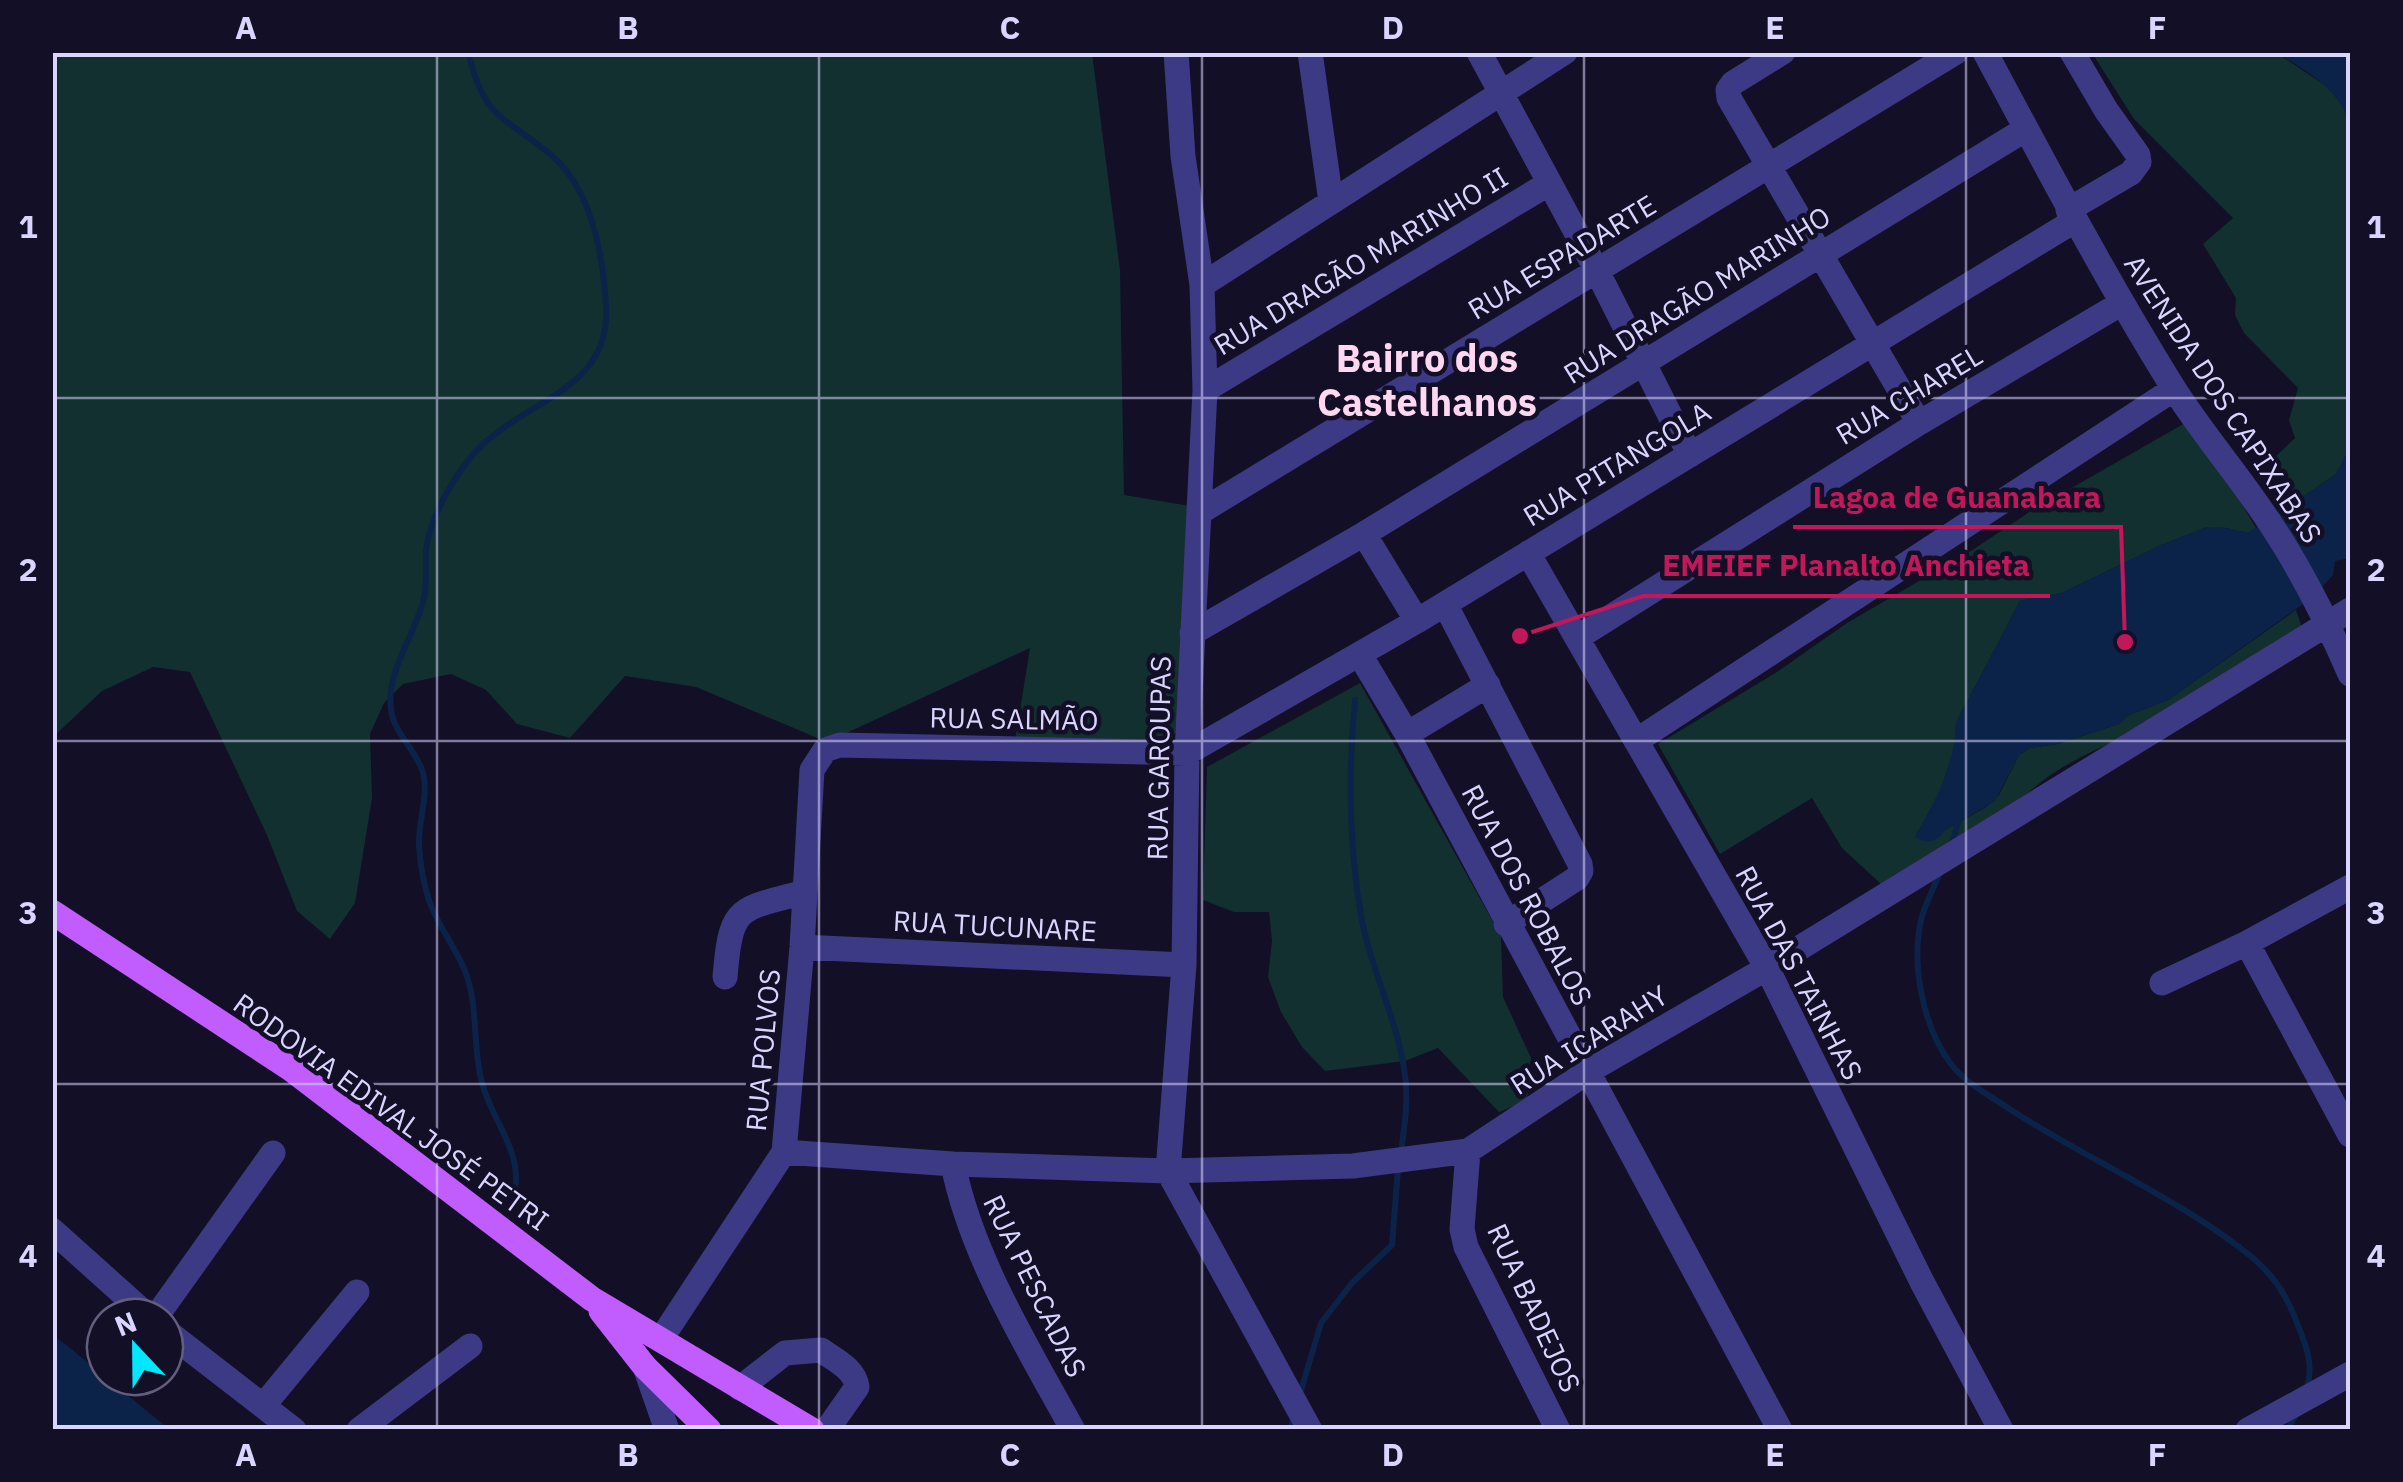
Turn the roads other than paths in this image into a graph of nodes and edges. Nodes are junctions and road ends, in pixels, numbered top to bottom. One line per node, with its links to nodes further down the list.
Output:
1 (1176, 52): 17 (street, RUA GAROUPAS)
2 (1310, 52): 13 (street)
3 (1478, 52): 9 (street)
4 (1565, 52): 9 (street)
5 (1783, 52): 11 (street)
6 (1956, 52): 11 (street, RUA ESPADARTE)
7 (1985, 52): 10 (street, AVENIDA DOS CAPIXABAS)
8 (2072, 52): 14 (street, RUA PITANGOLA)
9 (1500, 93): 12 (street); 13 (street)
10 (2026, 129): 14 (street, AVENIDA DOS CAPIXABAS); 15 (street, RUA DRAGÃO MARINHO)
11 (1768, 166): 15 (street); 16 (street, RUA ESPADARTE)
12 (1548, 184): 16 (street); 22 (street, RUA DRAGÃO MARINHO II)
13 (1331, 202): 17 (street)
14 (2071, 215): 18 (street, AVENIDA DOS CAPIXABAS); 19 (street, RUA PITANGOLA)
15 (1821, 255): 19 (street); 20 (street, RUA DRAGÃO MARINHO)
16 (1597, 271): 20 (street); 25 (street, RUA ESPADARTE)
17 (1202, 285): 22 (street, RUA GAROUPAS)
18 (2122, 303): 21 (street, AVENIDA DOS CAPIXABAS); 23 (street, RUA CHAREL)
19 (1871, 344): 23 (street); 24 (street, RUA PITANGOLA)
20 (1644, 364): 24 (street); 26 (street, RUA DRAGÃO MARINHO)
21 (2174, 389): 31 (street, AVENIDA DOS CAPIXABAS); 38 (street)
22 (1204, 390): 25 (street, RUA GAROUPAS)
23 (1919, 423): 33 (street, RUA CHAREL)
24 (1690, 455): 27 (street, RUA PITANGOLA)
25 (1200, 512): 32 (street, RUA GAROUPAS)
26 (1364, 534): 30 (street); 32 (street, RUA DRAGÃO MARINHO)
27 (1528, 553): 28 (street, RUA PITANGOLA); 33 (street, RUA DAS TAINHAS)
28 (1445, 604): 30 (street, RUA PITANGOLA); 36 (street)
29 (2350, 610): 31 (street, RUA ICARAHY)
30 (1417, 621): 34 (street, RUA PITANGOLA)
31 (2328, 624): 35 (street, AVENIDA DOS CAPIXABAS); 48 (street, RUA ICARAHY)
32 (1192, 633): 40 (street, RUA GAROUPAS)
33 (1577, 638): 38 (street, RUA DAS TAINHAS)
34 (1360, 655): 37 (street, RUA DOS ROBALOS); 40 (street, RUA PITANGOLA)
35 (2350, 674)
36 (1488, 685): 37 (street); 44 (street)
37 (1406, 734): 44 (street, RUA DOS ROBALOS)
38 (1636, 741): 48 (street, RUA DAS TAINHAS)
39 (840, 744): 40 (street, RUA SALMÃO); 42 (street, RUA POLVOS)
40 (1187, 753): 47 (street, RUA GAROUPAS)
41 (2350, 888): 45 (street)
42 (805, 892): 46 (street, RUA POLVOS); 49 (street)
43 (52, 912): 62 (main road, RODOVIA EDIVAL JOSÉ PETRI)
44 (1506, 924): 51 (street, RUA DOS ROBALOS)
45 (2247, 943): 50 (street); 52 (street)
46 (802, 947): 47 (street, RUA TUCUNARE); 54 (street, RUA POLVOS)
47 (1184, 966): 57 (street, RUA GAROUPAS)
48 (1767, 968): 51 (street, RUA ICARAHY); 80 (street, RUA DAS TAINHAS)
49 (725, 977)
50 (2162, 983)
51 (1589, 1071): 53 (street, RUA ICARAHY); 79 (street, RUA DOS ROBALOS)
52 (2350, 1135)
53 (1468, 1151): 57 (street, RUA ICARAHY); 78 (street, RUA BADEJOS)
54 (784, 1152): 56 (street, RUA ICARAHY); 63 (street, RUA POLVOS)
55 (272, 1154): 61 (street)
56 (953, 1164): 57 (street, RUA ICARAHY); 76 (street, RUA PESCADAS)
57 (1168, 1171): 77 (street)
58 (52, 1230): 60 (street)
59 (357, 1292): 69 (street)
60 (129, 1297)
61 (167, 1297)
62 (592, 1299): 63 (main road); 66 (main road)
63 (660, 1339): 68 (main road)
64 (185, 1346): 69 (street)
65 (470, 1346): 72 (street)
66 (645, 1367): 73 (street); 74 (main road)
67 (2350, 1374): 81 (street)
68 (740, 1388): 70 (main road); 75 (street)
69 (263, 1406): 71 (street)
70 (811, 1429)
71 (294, 1430)
72 (359, 1430)
73 (668, 1430)
74 (709, 1430)
75 (827, 1430)
76 (1073, 1430)
77 (1310, 1430)
78 (1558, 1430)
79 (1780, 1430)
80 (2001, 1430)
81 (2248, 1430)

